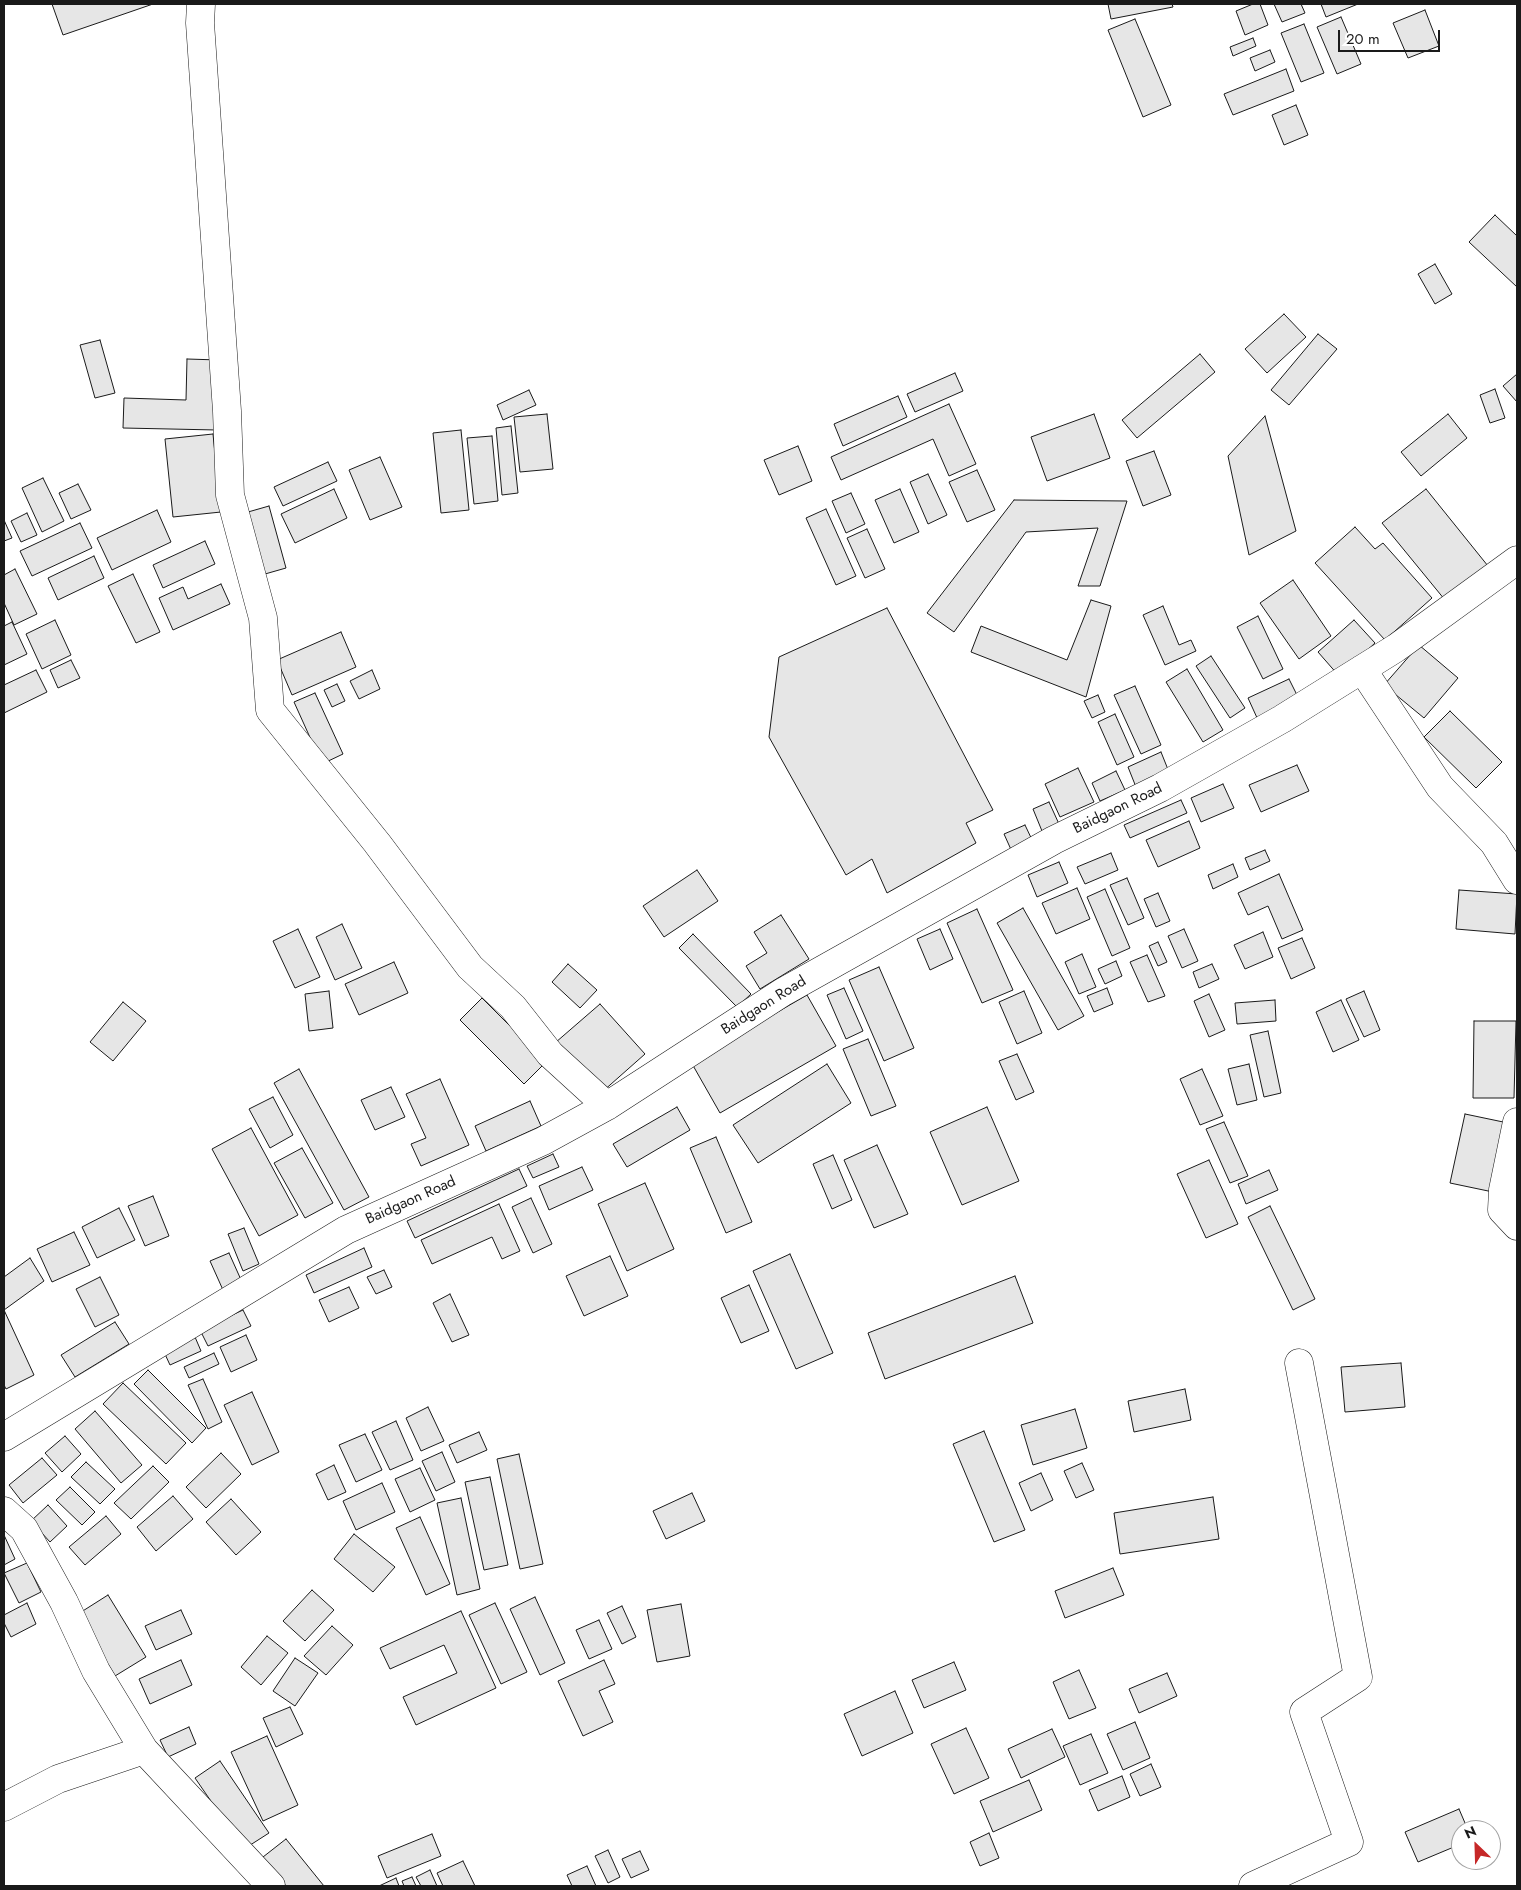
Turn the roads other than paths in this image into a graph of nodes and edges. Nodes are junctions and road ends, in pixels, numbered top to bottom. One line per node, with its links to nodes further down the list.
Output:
1 (201, 4): 5 (street)
2 (1517, 560): 3 (street, Baidgaon Road)
3 (1362, 669): 4 (street); 5 (street, Baidgaon Road)
4 (1517, 880)
5 (607, 1106): 9 (street, Baidgaon Road)
6 (1517, 1122): 7 (street)
7 (1517, 1226)
8 (1300, 1362): 14 (street)
9 (4, 1437)
10 (4, 1511): 11 (street)
11 (144, 1750): 12 (street); 13 (street)
12 (4, 1807)
13 (271, 1886)
14 (1253, 1886)

